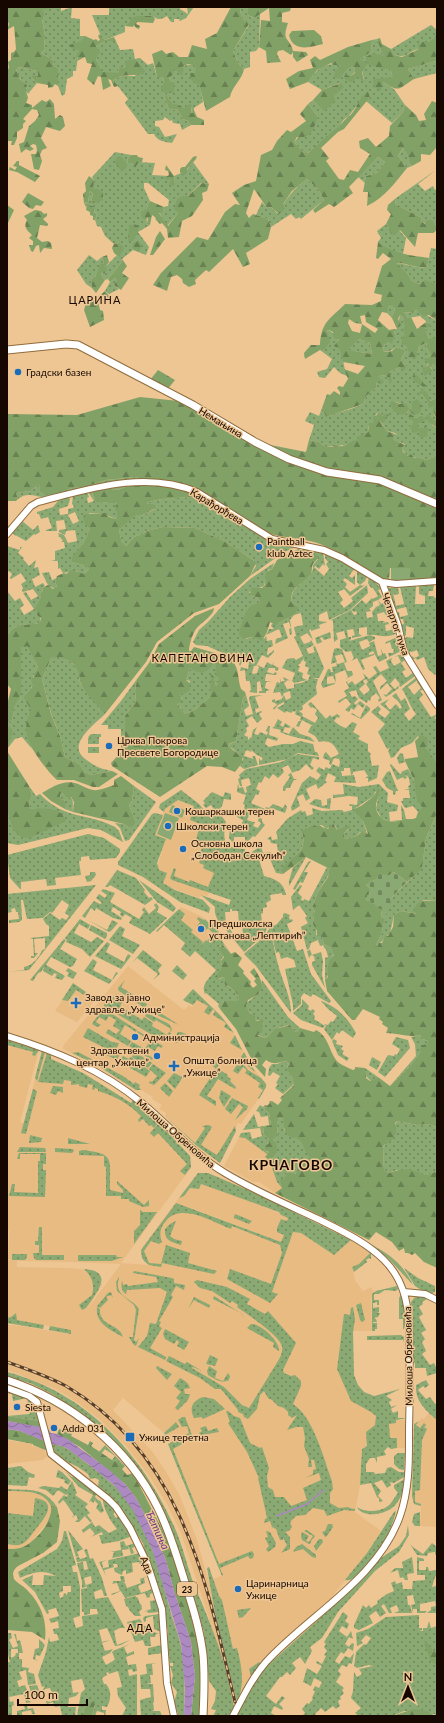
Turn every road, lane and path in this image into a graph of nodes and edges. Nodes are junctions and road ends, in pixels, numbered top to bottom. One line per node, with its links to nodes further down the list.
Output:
1 (7, 350): 2 (main road, Немањина)
2 (437, 504)
3 (7, 534): 5 (street, Карађорђева)
4 (437, 581): 5 (street)
5 (382, 582): 6 (street, Четвртог пука)
6 (437, 705)
7 (7, 1036): 8 (street, Милоша Обреновића)
8 (404, 1292): 9 (street); 14 (street, Милоша Обреновића)
9 (437, 1300)
10 (7, 1380): 13 (main road, 23)
11 (7, 1388): 12 (street, Ада)
12 (174, 1716)
13 (203, 1716)
14 (233, 1716)

